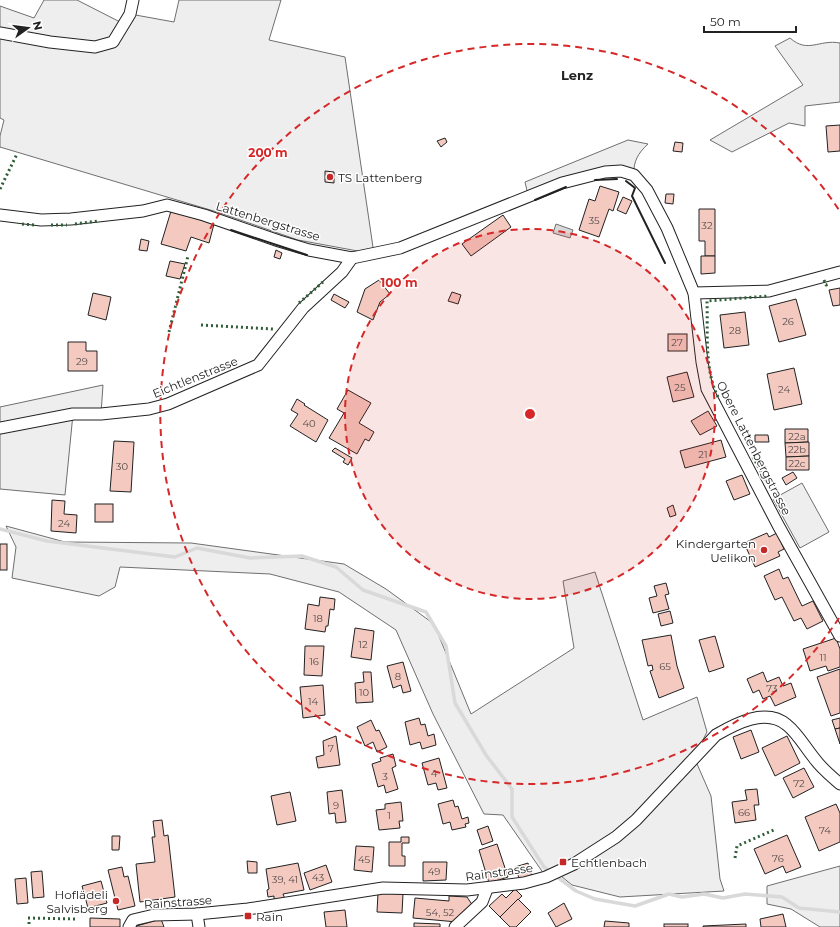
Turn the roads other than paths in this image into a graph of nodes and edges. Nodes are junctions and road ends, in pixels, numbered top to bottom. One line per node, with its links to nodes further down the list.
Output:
1 (133, 0): 2 (street)
2 (0, 33)
3 (634, 175): 5 (street, Lattenbergstrasse); 7 (street, Obere Lattenbergstrasse)
4 (0, 215): 5 (street, Lattenbergstrasse)
5 (352, 258): 8 (street, Eichtlenstrasse)
6 (840, 272): 7 (street)
7 (694, 293): 9 (street, Obere Lattenbergstrasse)
8 (0, 428)
9 (840, 636)
10 (840, 784): 11 (street, Rainstrasse)
11 (487, 889): 12 (street, Rainstrasse); 15 (street)
12 (197, 914): 13 (street, Rainstrasse); 14 (street)
13 (128, 927)
14 (199, 927)
15 (455, 927)

